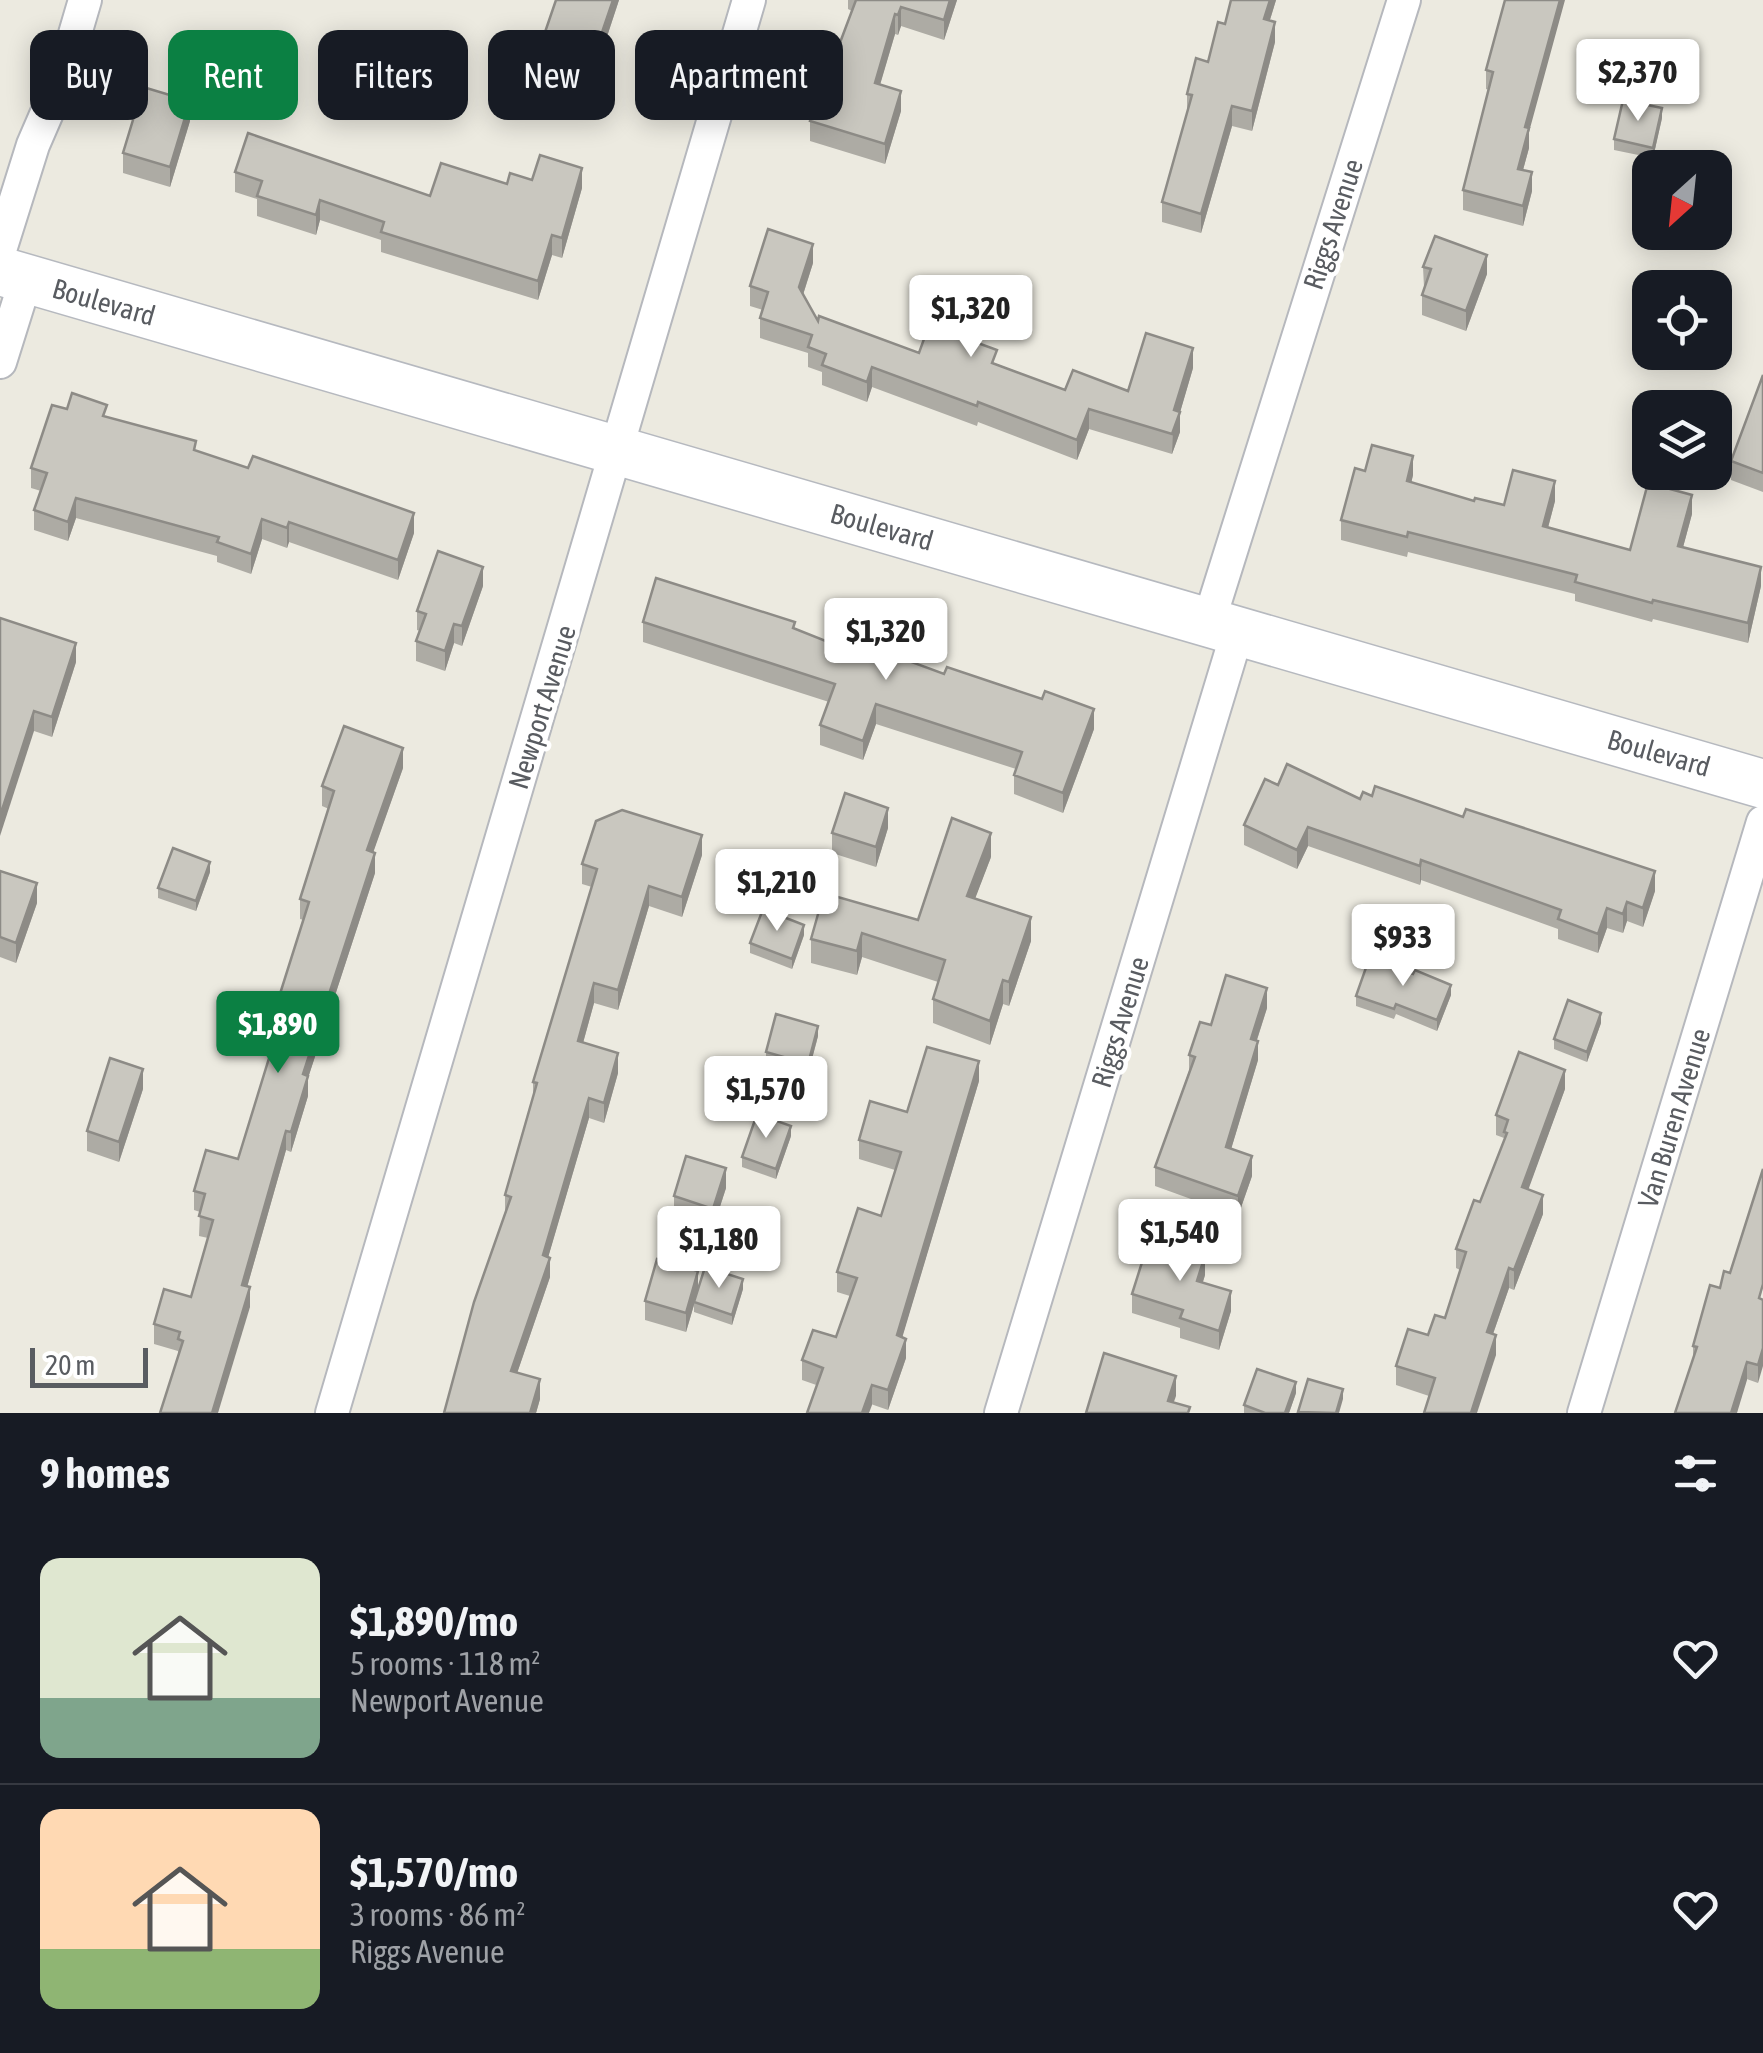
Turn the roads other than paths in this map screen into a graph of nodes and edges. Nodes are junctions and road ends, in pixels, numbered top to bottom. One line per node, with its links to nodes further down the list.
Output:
1 (86, 0): 4 (street)
2 (749, 0): 6 (street, Newport Avenue)
3 (1404, 0): 7 (street, Riggs Avenue)
4 (8, 267): 5 (street); 6 (main road, Boulevard)
5 (0, 362)
6 (618, 450): 7 (main road, Boulevard); 10 (street, Newport Avenue)
7 (1223, 625): 8 (main road, Boulevard); 11 (street, Riggs Avenue)
8 (1763, 784)
9 (1763, 822): 12 (street, Van Buren Avenue)
10 (332, 1413)
11 (1000, 1413)
12 (1584, 1413)

